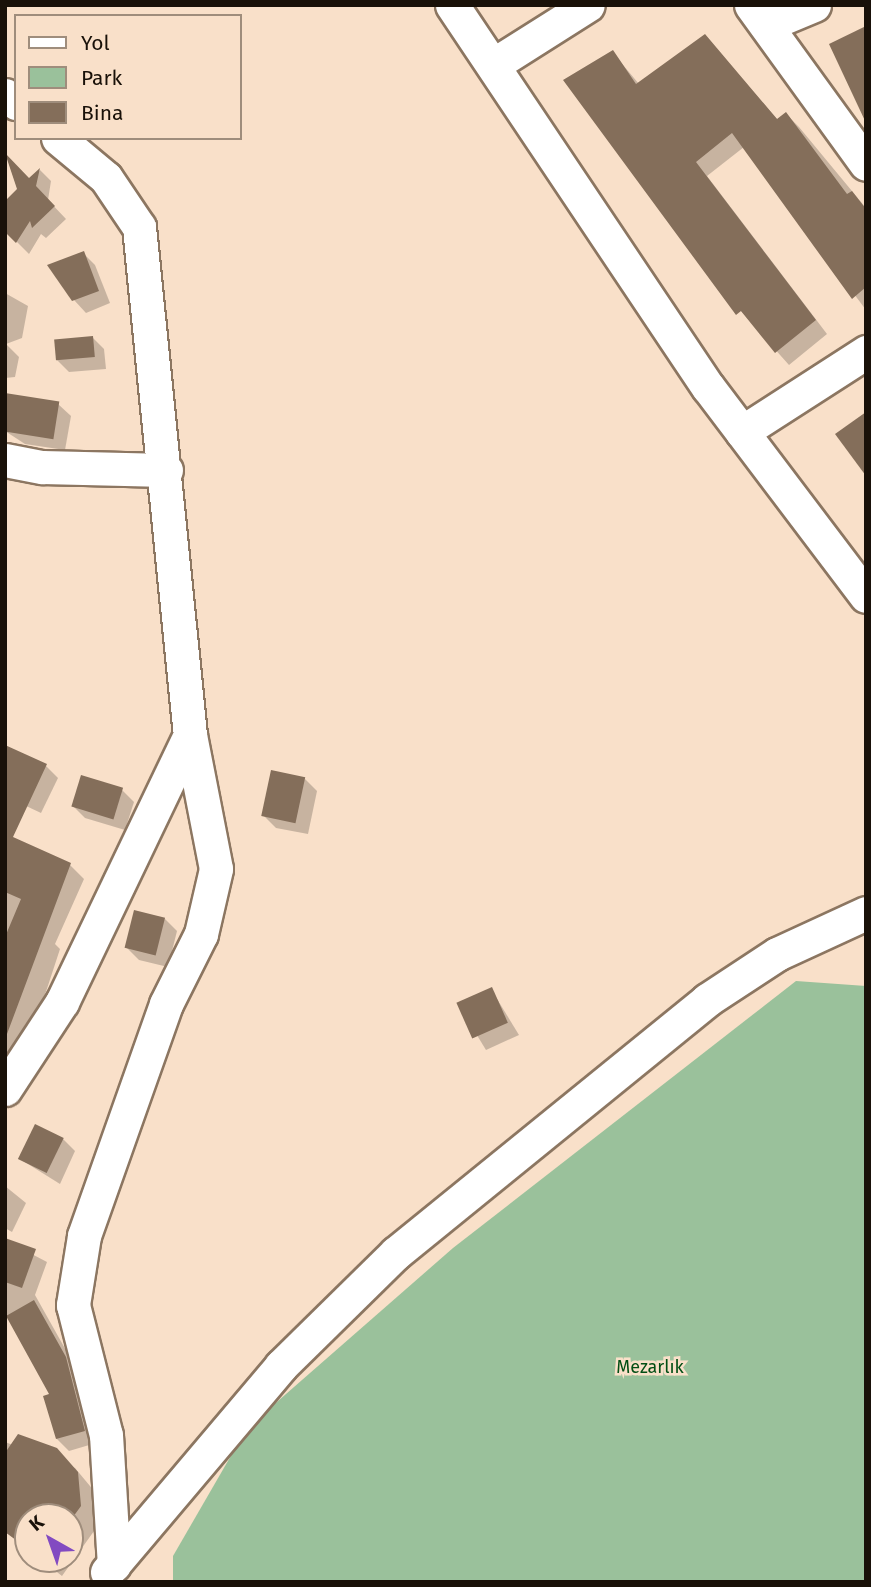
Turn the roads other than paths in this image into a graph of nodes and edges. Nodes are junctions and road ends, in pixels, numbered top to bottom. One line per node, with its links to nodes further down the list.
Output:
1 (452, 5): 5 (street)
2 (589, 5): 5 (street)
3 (814, 5): 4 (street)
4 (758, 15): 7 (street)
5 (493, 65): 9 (street)
6 (60, 140): 11 (street)
7 (866, 164)
8 (866, 352): 9 (street)
9 (742, 432): 12 (street)
10 (5, 460): 11 (street)
11 (166, 470): 13 (street)
12 (866, 596)
13 (190, 735): 15 (street); 16 (street)
14 (863, 919): 16 (street)
15 (5, 1089)
16 (106, 1573)

